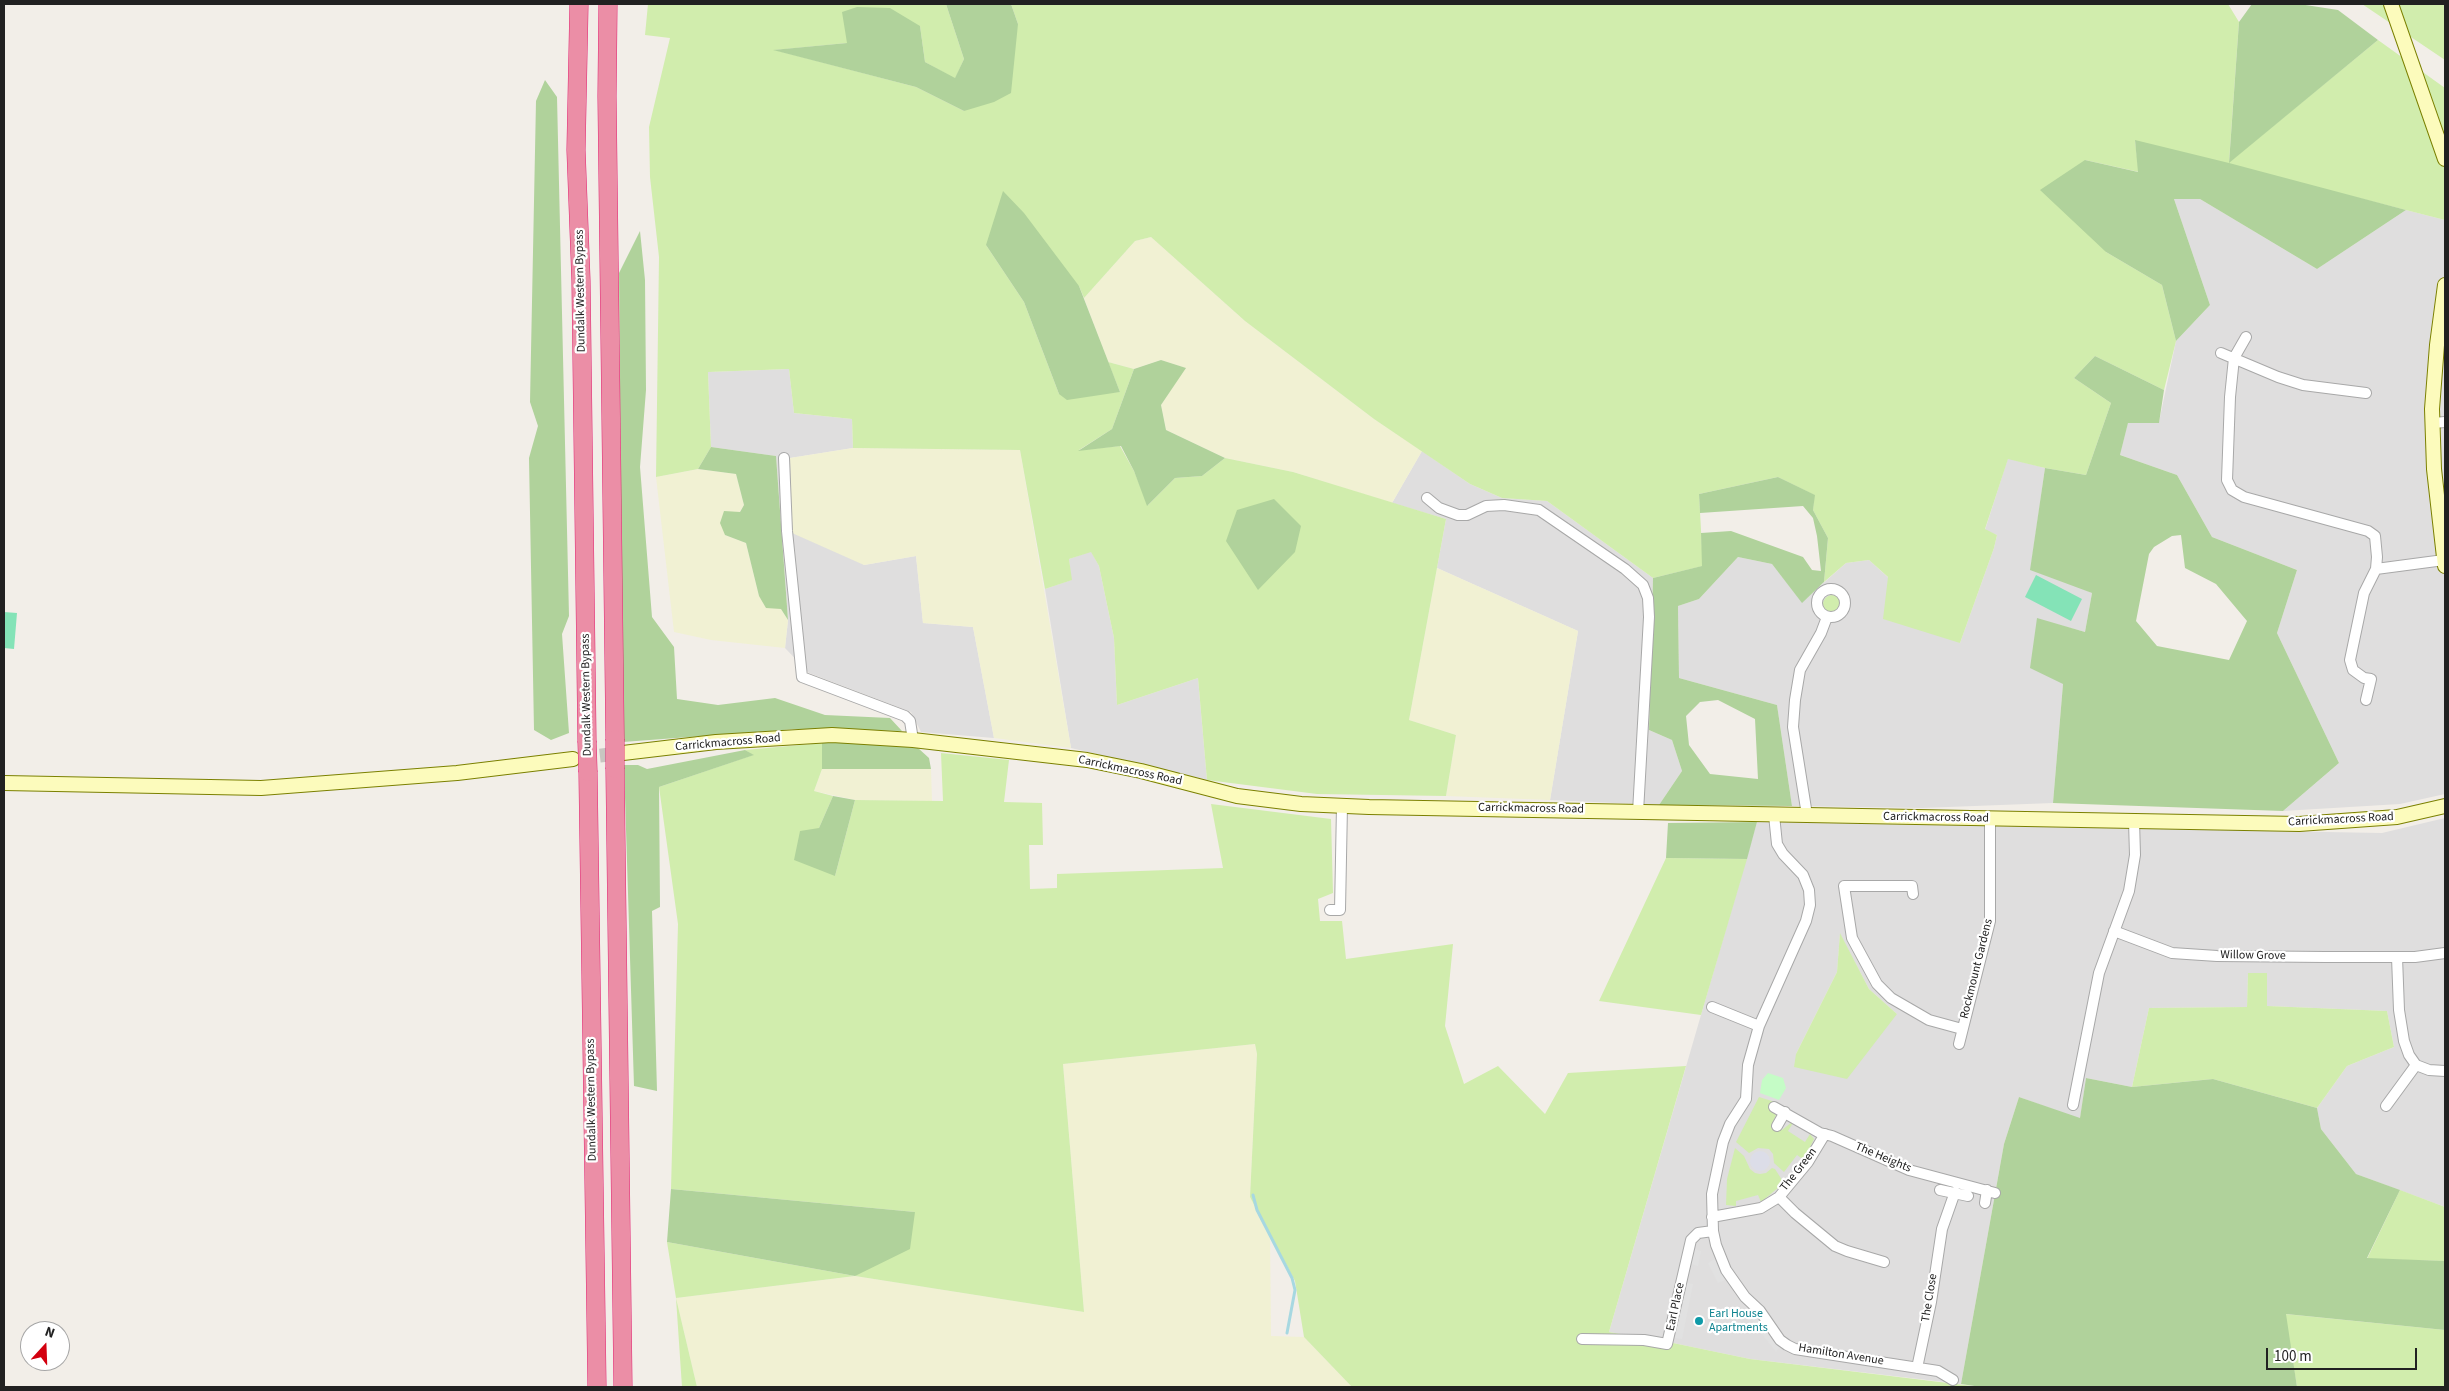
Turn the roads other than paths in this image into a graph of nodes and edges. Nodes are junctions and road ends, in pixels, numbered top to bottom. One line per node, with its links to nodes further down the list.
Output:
1 (579, 4): 56 (highway, Dundalk Western Bypass, bridge)
2 (608, 4): 18 (highway)
3 (2391, 4): 4 (main road)
4 (2445, 159)
5 (2445, 285): 10 (main road)
6 (2246, 337): 8 (street)
7 (2221, 353): 8 (street)
8 (2234, 358): 9 (street); 14 (street)
9 (2366, 393)
10 (2439, 423): 13 (main road)
11 (784, 458): 17 (street)
12 (1427, 498): 23 (street)
13 (2445, 563): 14 (street)
14 (2376, 569): 16 (street)
15 (1827, 617): 25 (street)
16 (2366, 700)
17 (913, 740): 18 (main road, Carrickmacross Road); 21 (main road, Carrickmacross Road)
18 (619, 746): 57 (highway, bridge)
19 (573, 759): 20 (main road)
20 (4, 783)
21 (1342, 806): 23 (main road, Carrickmacross Road); 29 (street)
22 (2445, 806): 27 (main road, Carrickmacross Road)
23 (1638, 812): 24 (main road, Carrickmacross Road)
24 (1774, 814): 25 (main road, Carrickmacross Road); 34 (street, Hamilton Avenue)
25 (1807, 815): 26 (main road, Carrickmacross Road)
26 (1990, 818): 27 (main road, Carrickmacross Road); 35 (street, Rockmount Gardens)
27 (2134, 821): 30 (street)
28 (1913, 894): 35 (street, Rockmount Gardens)
29 (1330, 910)
30 (2114, 931): 32 (street, Willow Grove); 39 (street)
31 (2445, 953): 32 (street, Willow Grove)
32 (2397, 957): 37 (street)
33 (1712, 1007): 34 (street)
34 (1760, 1026): 50 (street, Hamilton Avenue)
35 (1962, 1029): 36 (street, Rockmount Gardens)
36 (1959, 1044)
37 (2416, 1065): 38 (street); 40 (street)
38 (2445, 1071)
39 (2073, 1105)
40 (2386, 1106)
41 (1774, 1107): 42 (street, The Heights)
42 (1785, 1112): 43 (street); 44 (street, The Heights)
43 (1777, 1126)
44 (1825, 1134): 48 (street, The Green); 49 (street, The Heights)
45 (1940, 1190): 46 (street)
46 (1955, 1192): 47 (street); 54 (street, The Close)
47 (1968, 1196)
48 (1779, 1197): 50 (street, The Green); 52 (street)
49 (1985, 1203)
50 (1712, 1217): 51 (street, Hamilton Avenue)
51 (1713, 1231): 53 (street, Earl Place); 54 (street, Hamilton Avenue)
52 (1884, 1262)
53 (1582, 1339)
54 (1917, 1368): 55 (street)
55 (1953, 1380)
56 (597, 1387)
57 (623, 1387)

